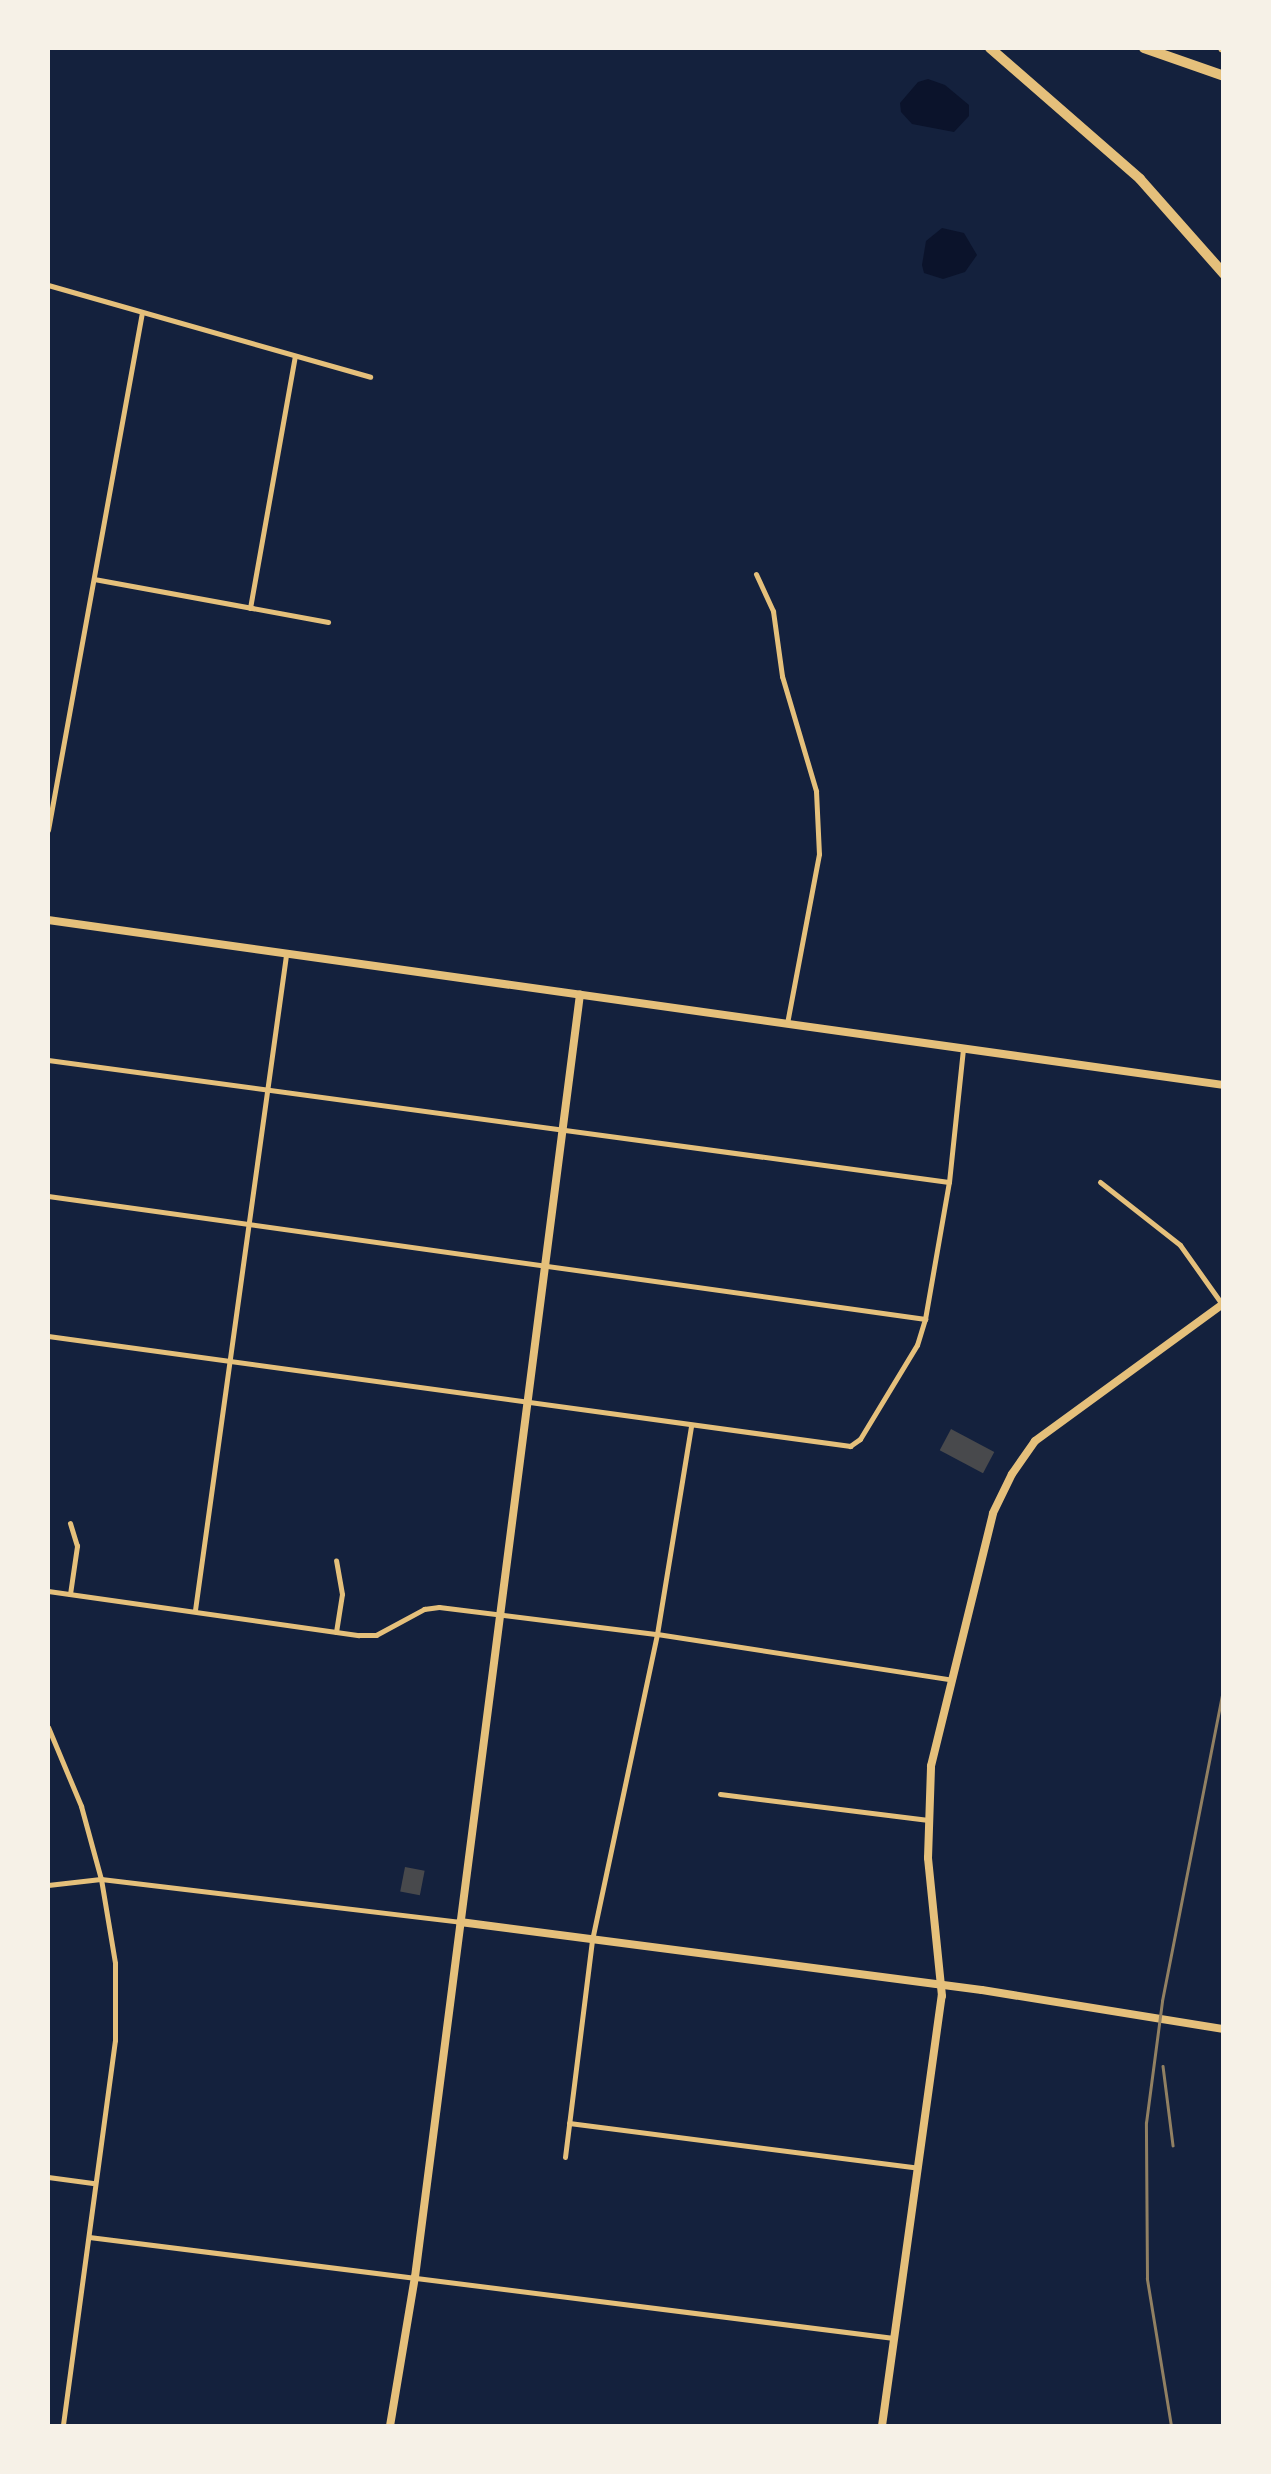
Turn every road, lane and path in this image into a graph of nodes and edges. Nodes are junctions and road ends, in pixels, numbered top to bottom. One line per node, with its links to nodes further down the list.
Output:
1 (990, 48): 4 (highway)
2 (1144, 48): 3 (highway)
3 (1224, 76)
4 (1224, 274)
5 (48, 285): 6 (street)
6 (142, 312): 7 (street); 10 (street)
7 (295, 356): 8 (street); 11 (street)
8 (370, 376)
9 (756, 574): 17 (street)
10 (94, 579): 11 (street); 13 (street)
11 (250, 608): 12 (street)
12 (328, 622)
13 (48, 830)
14 (48, 920): 15 (main road)
15 (286, 954): 16 (main road); 21 (street)
16 (580, 995): 17 (main road); 22 (main road)
17 (787, 1024): 18 (main road)
18 (963, 1048): 20 (main road); 23 (street)
19 (48, 1060): 21 (street)
20 (1224, 1085)
21 (270, 1088): 22 (street); 26 (street)
22 (563, 1131): 23 (street); 27 (main road)
23 (949, 1182): 29 (street)
24 (1100, 1182): 28 (street)
25 (48, 1196): 26 (street)
26 (250, 1226): 27 (street); 31 (street)
27 (545, 1267): 29 (street); 32 (main road)
28 (1222, 1303): 42 (main road)
29 (925, 1319): 33 (street)
30 (48, 1336): 31 (street)
31 (230, 1360): 32 (street); 38 (street)
32 (528, 1403): 33 (street); 39 (main road)
33 (691, 1426): 41 (street)
34 (70, 1523): 37 (street)
35 (336, 1562): 40 (street)
36 (48, 1591): 37 (street)
37 (70, 1594): 38 (street)
38 (194, 1612): 40 (street)
39 (500, 1614): 40 (street); 41 (street); 48 (main road)
40 (336, 1632)
41 (656, 1634): 42 (street); 49 (street)
42 (949, 1680): 45 (main road)
43 (48, 1727): 46 (street)
44 (720, 1794): 45 (street)
45 (928, 1820): 50 (main road)
46 (101, 1879): 47 (street); 48 (street); 56 (street)
47 (48, 1885)
48 (460, 1922): 49 (main road); 58 (main road)
49 (592, 1940): 50 (main road); 52 (street)
50 (942, 1984): 51 (main road); 54 (main road)
51 (1224, 2029)
52 (569, 2123): 53 (street); 54 (street)
53 (564, 2157)
54 (918, 2168): 59 (main road)
55 (48, 2177): 56 (street)
56 (93, 2183): 57 (street)
57 (90, 2237): 58 (street); 60 (street)
58 (415, 2277): 59 (street); 61 (main road)
59 (894, 2338): 62 (main road)
60 (63, 2426)
61 (390, 2426)
62 (882, 2426)

